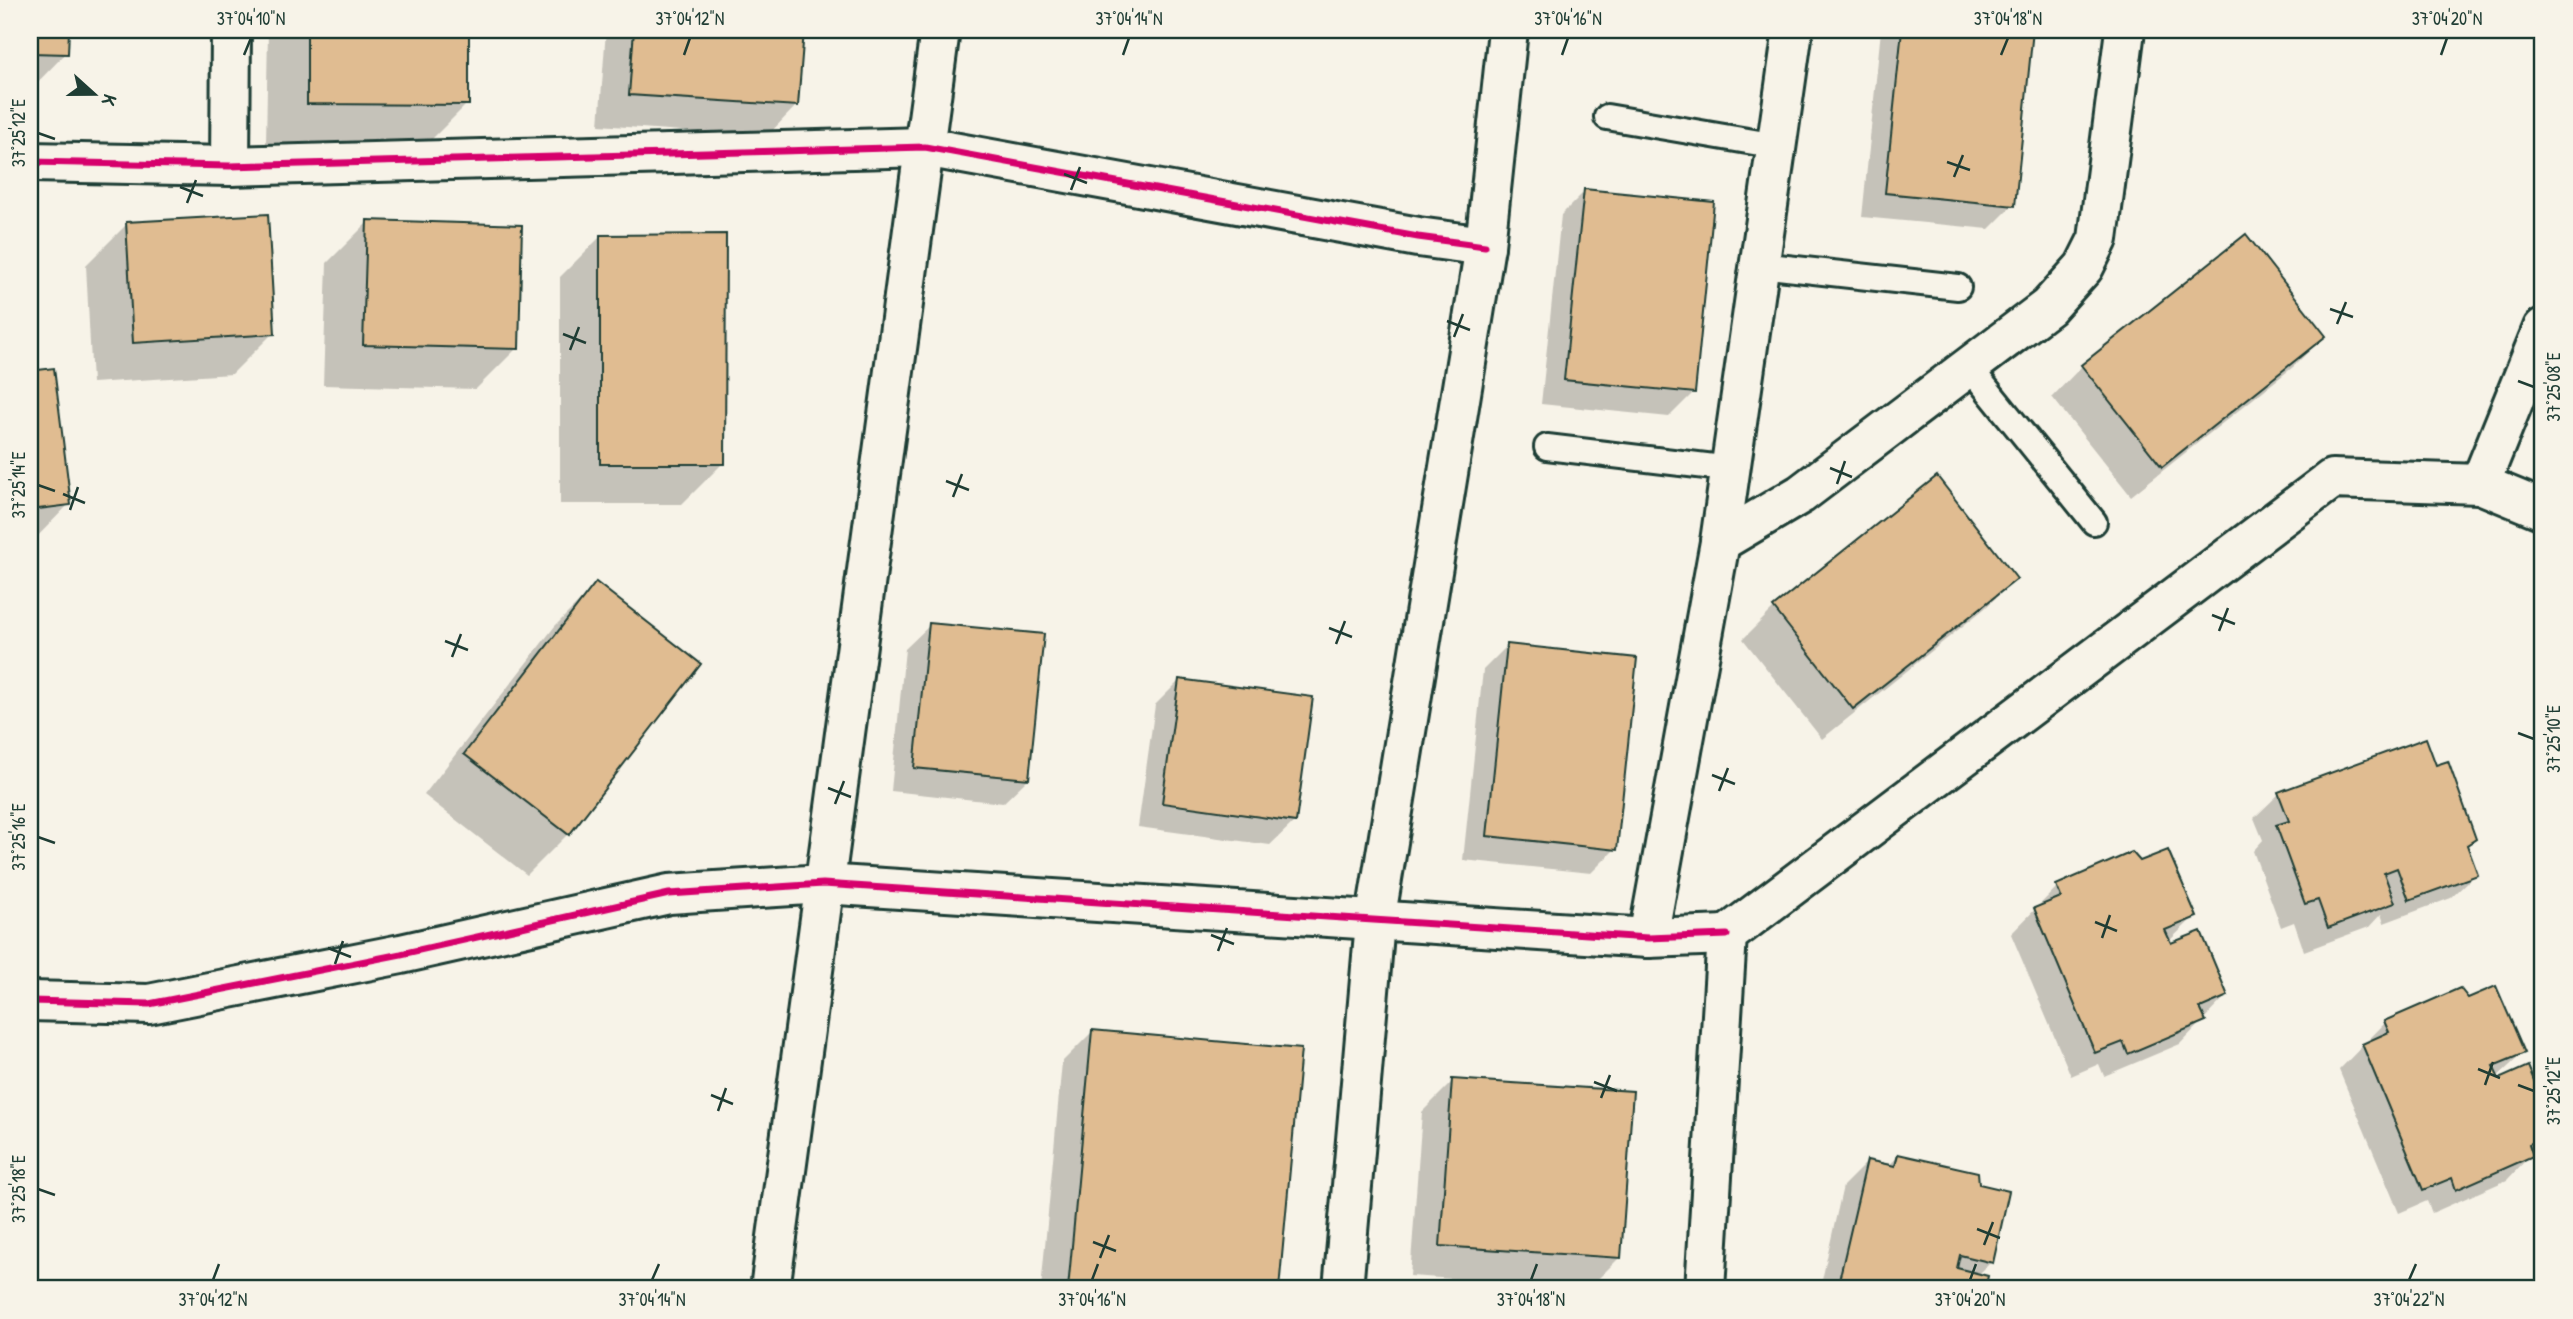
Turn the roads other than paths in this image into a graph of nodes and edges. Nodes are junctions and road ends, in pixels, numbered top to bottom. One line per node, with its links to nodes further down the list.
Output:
1 (231, 30): 10 (street)
2 (940, 30): 8 (street)
3 (1508, 30): 11 (street)
4 (1793, 30): 7 (street)
5 (2125, 30): 15 (street)
6 (1607, 117): 7 (lane)
7 (1777, 146): 12 (street)
8 (925, 147): 10 (street); 11 (street); 22 (street)
9 (30, 162): 10 (street)
10 (230, 166)
11 (1485, 246): 23 (street)
12 (1760, 265): 13 (lane); 17 (street)
13 (1958, 287)
14 (2543, 328): 18 (street)
15 (1969, 367): 20 (lane); 21 (street)
16 (1547, 447): 17 (lane)
17 (1731, 469): 21 (street)
18 (2480, 484): 19 (street); 24 (street)
19 (2543, 510)
20 (2094, 522)
21 (1720, 542): 25 (street)
22 (823, 884): 23 (street); 26 (street); 27 (street)
23 (1375, 922): 25 (street); 28 (street)
24 (1727, 935): 25 (street); 29 (street)
25 (1648, 938)
26 (30, 1001)
27 (771, 1289)
28 (1343, 1289)
29 (1705, 1289)

